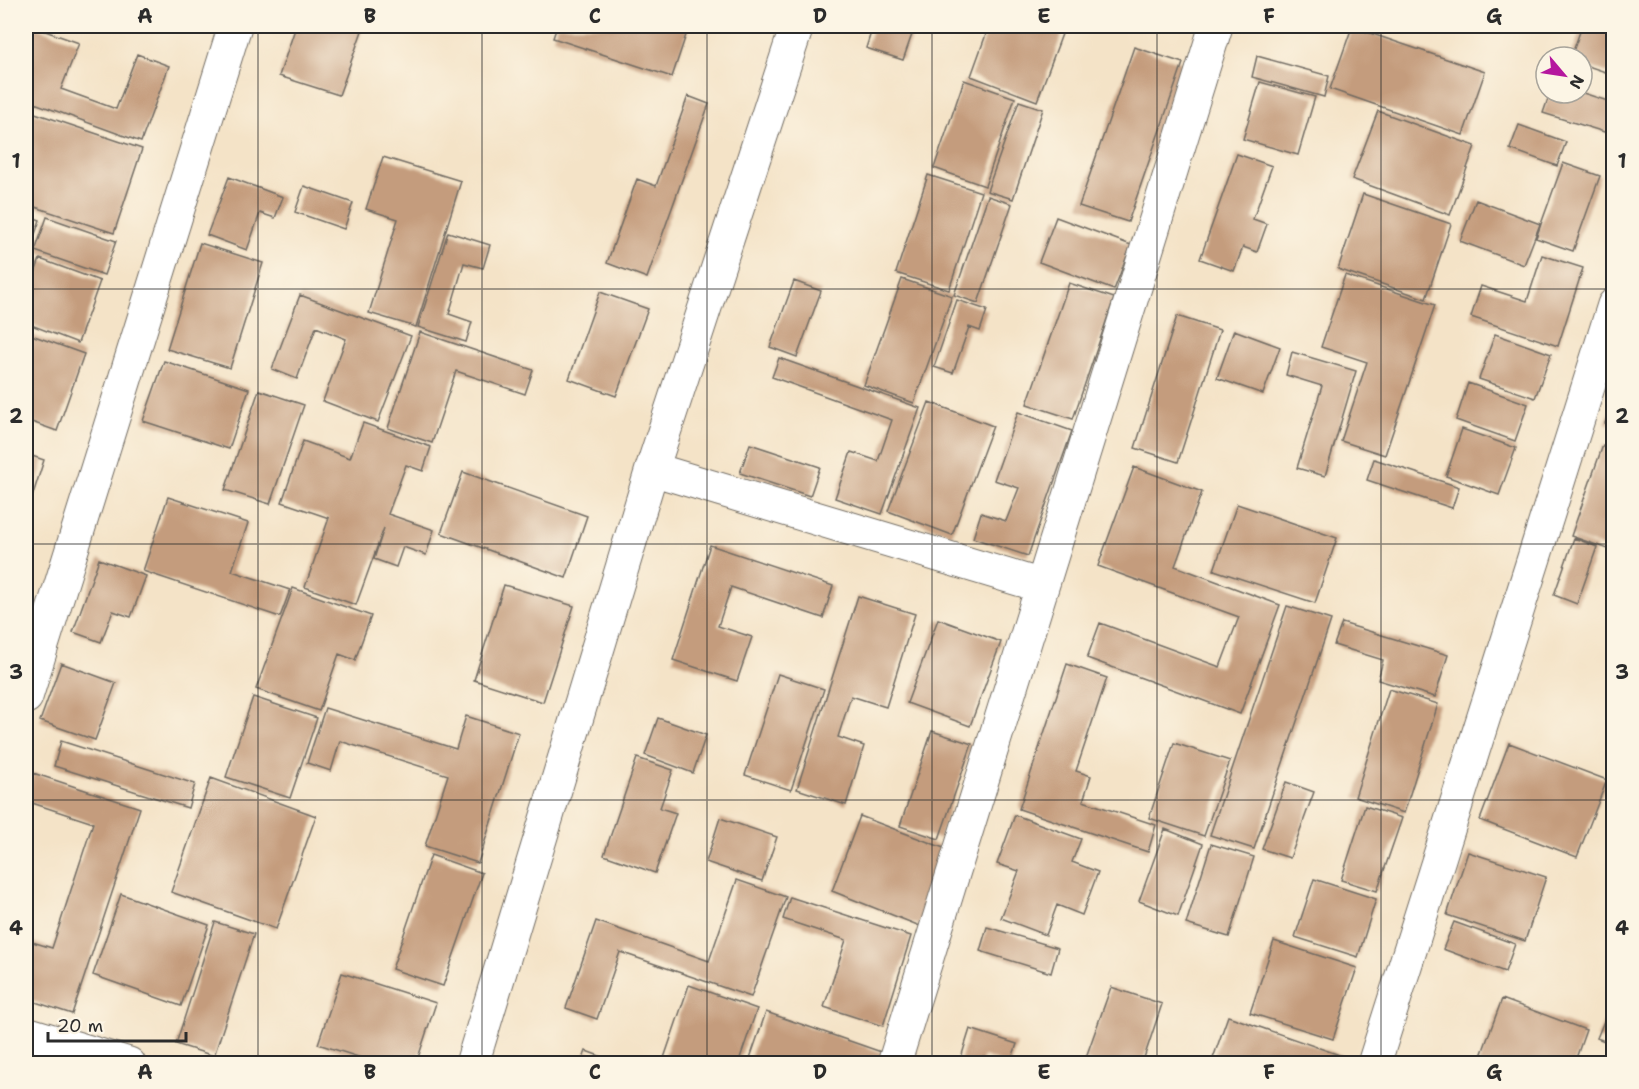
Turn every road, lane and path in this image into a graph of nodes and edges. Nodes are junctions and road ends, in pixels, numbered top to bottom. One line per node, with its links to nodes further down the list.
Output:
1 (235, 26): 7 (street)
2 (797, 26): 5 (street)
3 (1216, 26): 6 (street)
4 (1614, 306): 12 (street)
5 (652, 470): 6 (street); 10 (street)
6 (1042, 586): 11 (street)
7 (26, 697)
8 (26, 1033): 9 (street)
9 (129, 1064)
10 (472, 1064)
11 (894, 1064)
12 (1374, 1064)

